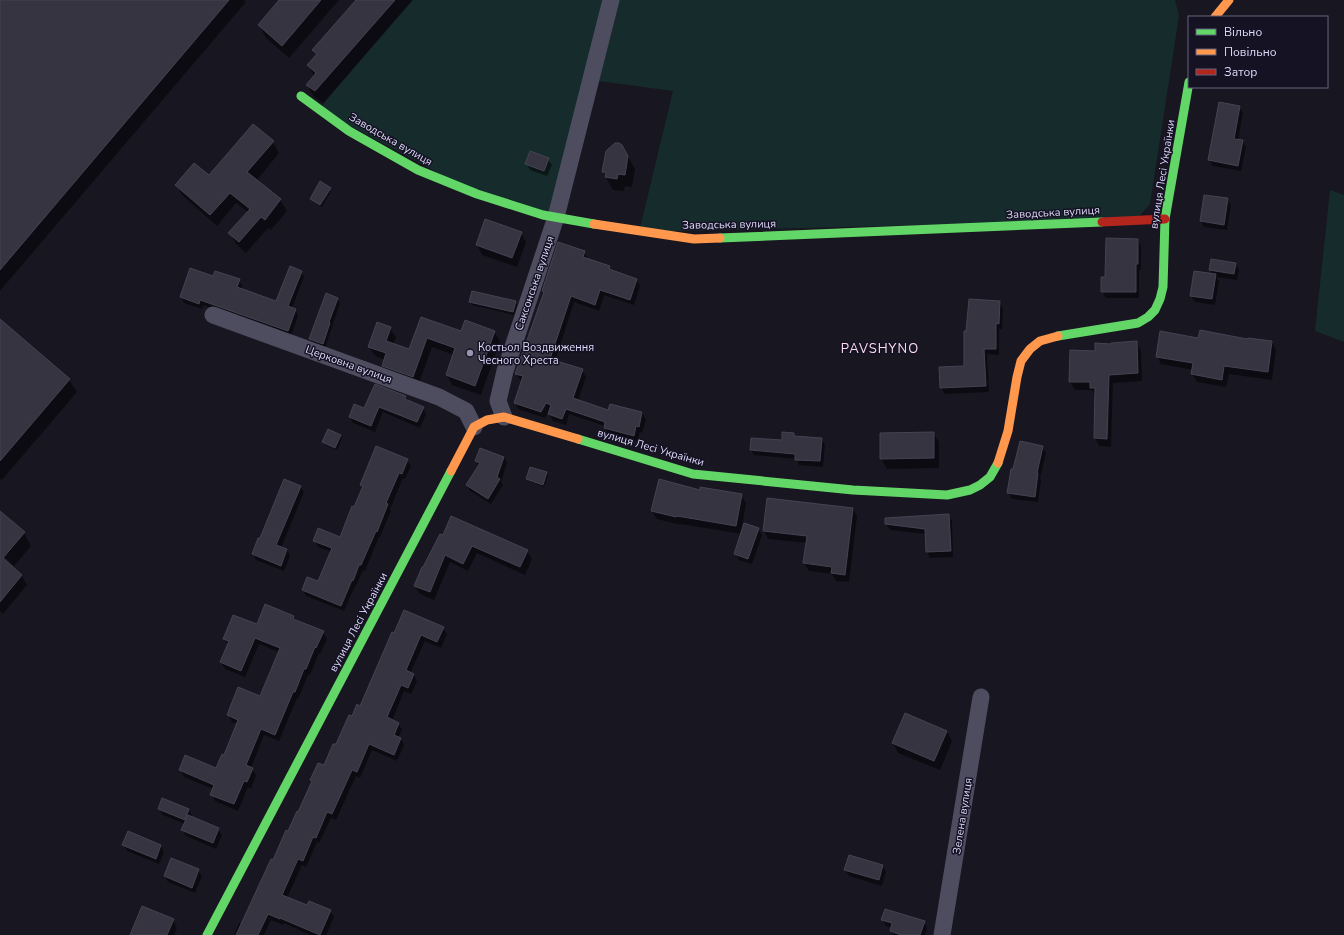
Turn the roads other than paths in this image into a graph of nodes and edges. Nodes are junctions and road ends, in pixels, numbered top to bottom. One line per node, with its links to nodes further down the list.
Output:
1 (611, 0): 6 (street, Саксонська вулиця)
2 (1229, 0): 3 (street)
3 (1216, 16)
4 (1188, 88): 7 (street, вулиця Лесі Українки)
5 (301, 96): 6 (street, Заводська вулиця)
6 (556, 217): 7 (street, Заводська вулиця); 9 (street, Саксонська вулиця)
7 (1165, 219): 9 (street, вулиця Лесі Українки)
8 (213, 314): 10 (street, Церковна вулиця)
9 (504, 417): 10 (street)
10 (474, 427): 12 (street, вулиця Лесі Українки)
11 (980, 697): 13 (street, Зелена вулиця)
12 (207, 935)
13 (942, 935)

